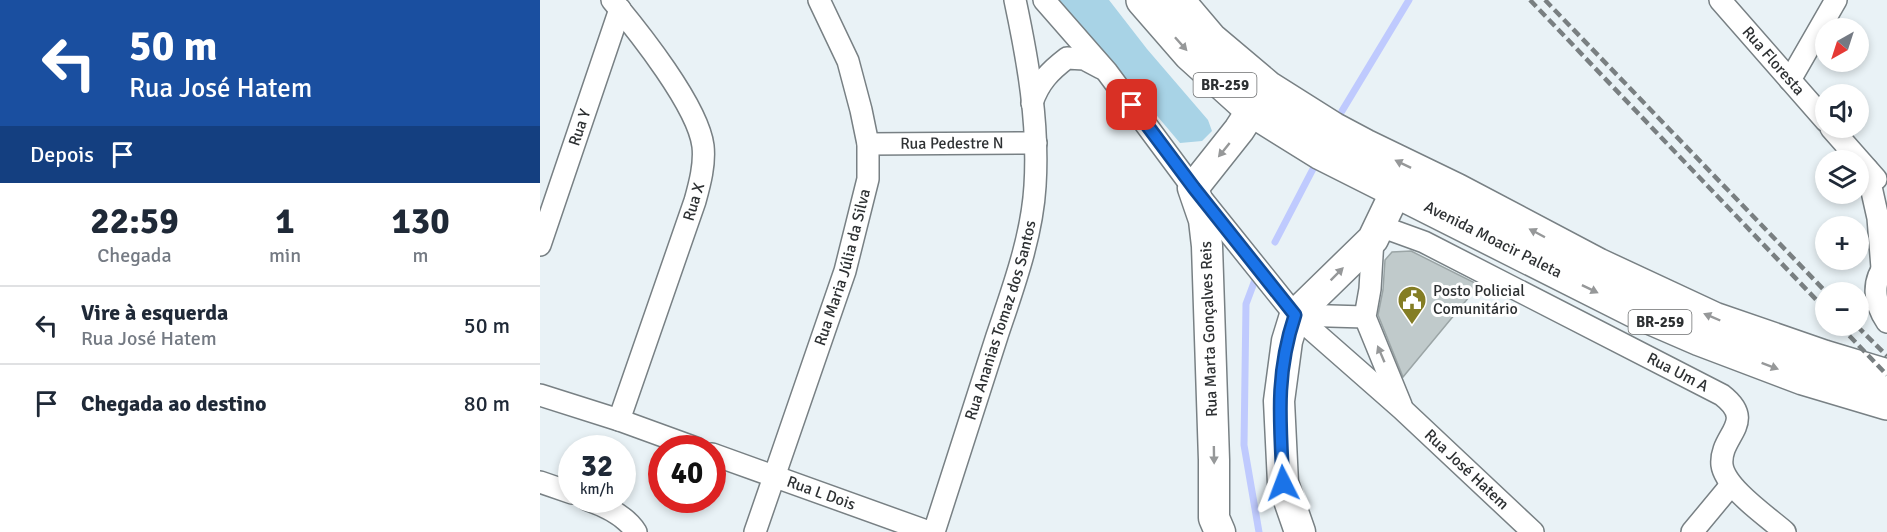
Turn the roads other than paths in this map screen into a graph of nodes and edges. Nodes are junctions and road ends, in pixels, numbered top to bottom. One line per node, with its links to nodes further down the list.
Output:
1 (819, 0): 16 (street, Rua Maria Júlia da Silva)
2 (1015, 0): 11 (street, Rua Ananias Tomaz dos Santos)
3 (1044, 0): 9 (street, Rua José Hatem)
4 (1143, 0): 13 (main road, Avenida Moacir Paleta / BR-259, one-way to 13)
5 (1177, 0): 23 (main road, Avenida Moacir Paleta / BR-259, one-way to 5)
6 (1720, 0): 10 (street, Rua Floresta)
7 (1836, 0): 10 (street)
8 (621, 3): 24 (street, Rua Y); 35 (street, Rua X)
9 (1107, 72): 11 (street); 20 (street, Rua José Hatem)
10 (1790, 80): 12 (street, Rua Floresta)
11 (1032, 103): 15 (street, Rua Ananias Tomaz dos Santos)
12 (1815, 108)
13 (1252, 110): 20 (street, one-way to 20); 21 (main road, Avenida Moacir Paleta / BR-259)
14 (1840, 138): 17 (street)
15 (1036, 143): 16 (street, Rua Pedestre N); 46 (street, Rua Ananias Tomaz dos Santos)
16 (868, 144): 38 (street, Rua Maria Júlia da Silva)
17 (1850, 150)
18 (1869, 171): 22 (street)
19 (1869, 178): 27 (street)
20 (1194, 188): 28 (street, Rua José Hatem); 43 (street, Rua Marta Gonçalves Reis, one-way to 43)
21 (1396, 191): 23 (main road, Avenida Moacir Paleta / BR-259); 25 (street)
22 (1887, 191)
23 (1450, 203): 31 (main road, Avenida Moacir Paleta / BR-259, one-way to 23); 33 (main road, Avenida Moacir Paleta / BR-259, one-way to 33)
24 (546, 206): 26 (street, Rua Y)
25 (1376, 232): 28 (street, one-way to 25); 29 (street); 40 (street, Rua Um A)
26 (540, 245)
27 (1885, 265): 30 (street)
28 (1295, 315): 29 (street); 34 (street, Rua José Hatem); 47 (street)
29 (1365, 317): 34 (street, Rua José Hatem, one-way to 29)
30 (1887, 322)
31 (1887, 376)
32 (540, 395): 35 (street)
33 (1887, 403)
34 (1402, 409): 48 (street, Rua José Hatem)
35 (618, 420): 36 (street)
36 (660, 435)
37 (726, 459): 38 (street, Rua L Dois)
38 (774, 477): 45 (street, Rua Maria Júlia da Silva); 46 (street, Rua L Dois)
39 (540, 482): 41 (street)
40 (1731, 485): 49 (street); 50 (street)
41 (558, 488)
42 (615, 513): 44 (street)
43 (1215, 528)
44 (636, 532)
45 (754, 532)
46 (932, 532)
47 (1300, 532)
48 (1533, 532)
49 (1692, 532)
50 (1785, 532)

